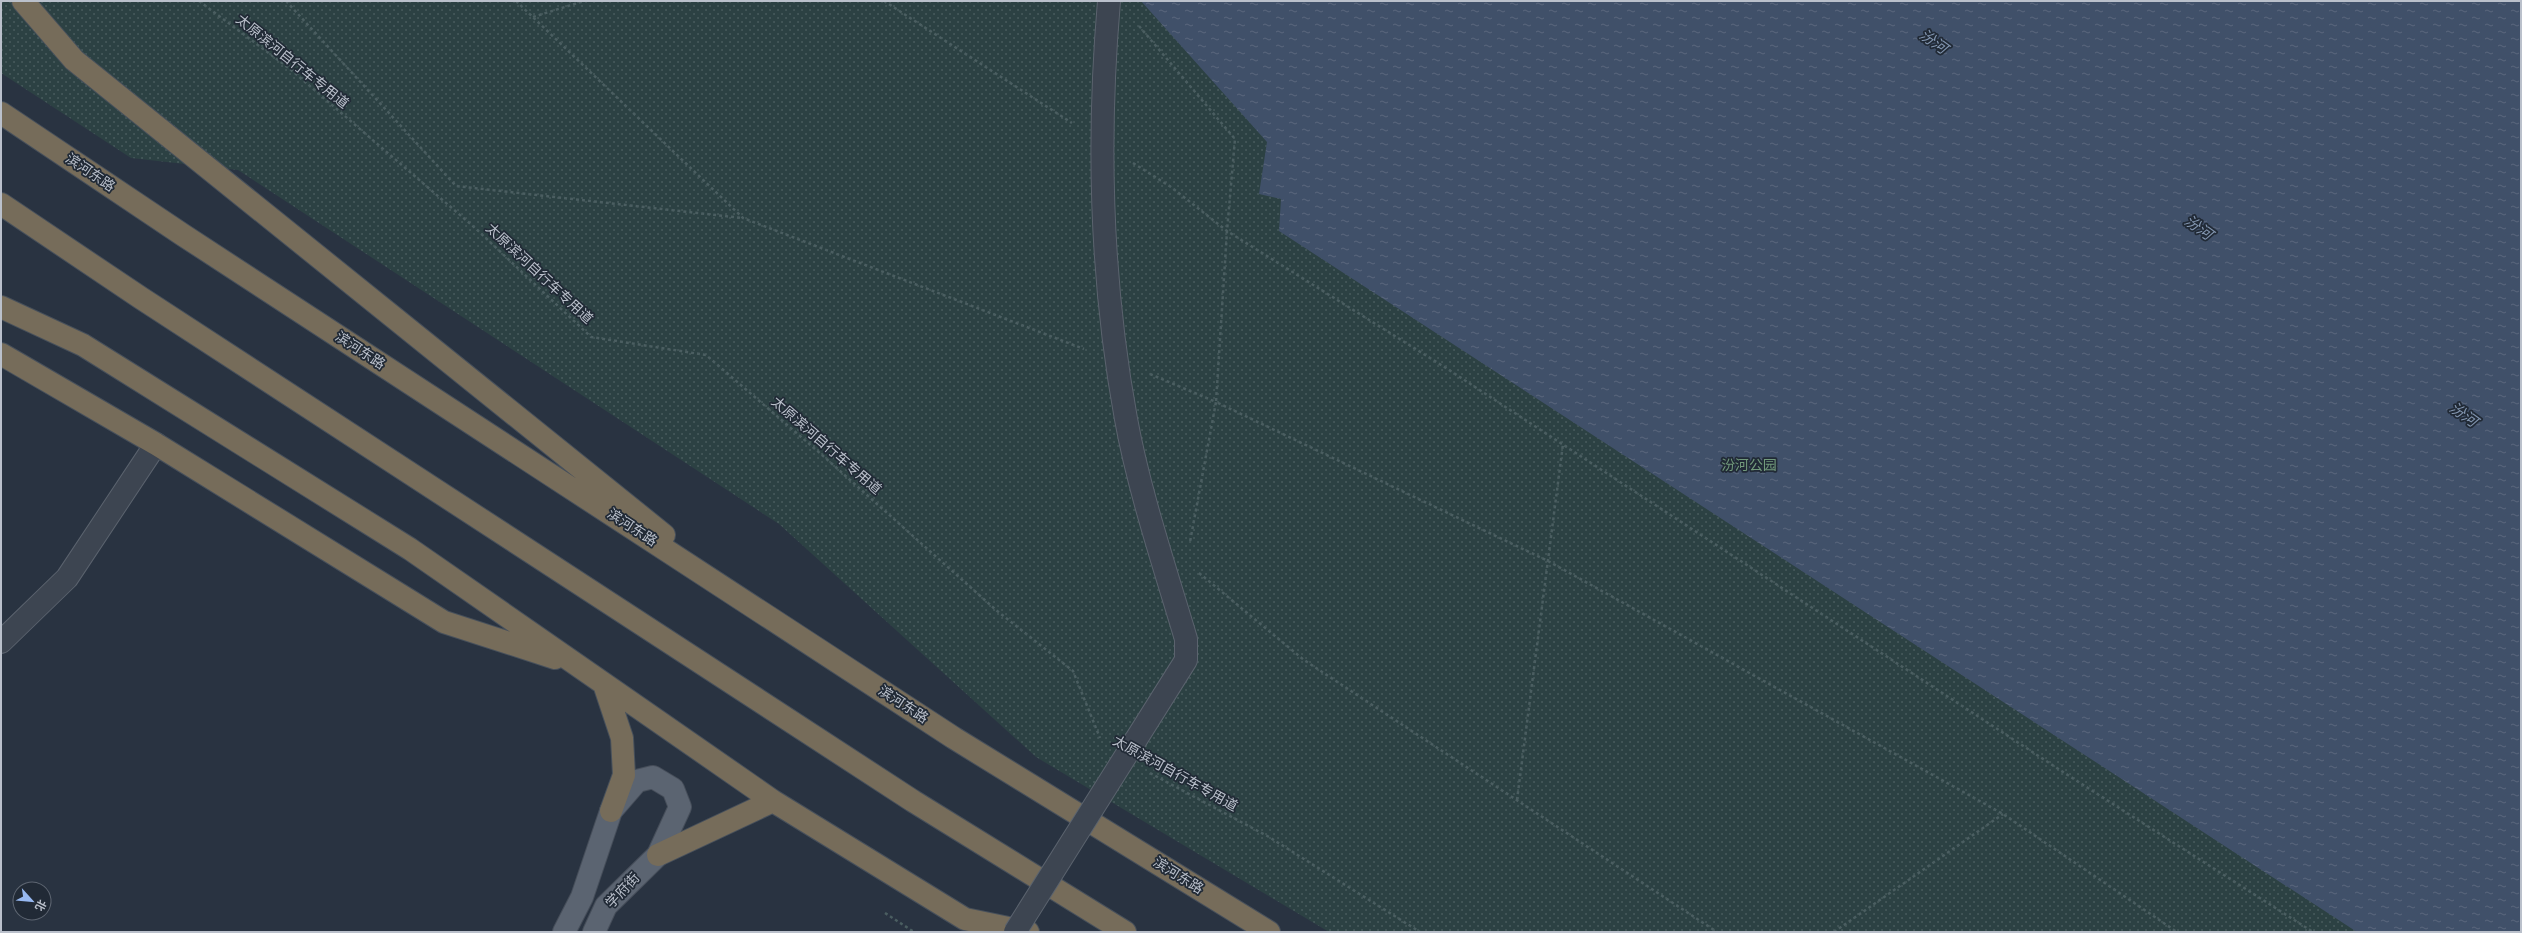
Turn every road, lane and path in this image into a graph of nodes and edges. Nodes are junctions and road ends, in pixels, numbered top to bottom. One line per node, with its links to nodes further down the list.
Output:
1 (23, 1): 26 (highway)
2 (199, 1): 30 (path, 太原滨河自行车专用道)
3 (286, 1): 14 (path)
4 (516, 1): 8 (path)
5 (584, 1): 8 (path)
6 (884, 1): 11 (path)
7 (1109, 1): 41 (street, bridge)
8 (533, 18): 14 (path)
9 (1136, 23): 15 (path)
10 (1, 113): 26 (highway, 滨河东路)
11 (1078, 127)
12 (1131, 161): 15 (path)
13 (1, 204): 43 (highway)
14 (742, 218): 17 (path)
15 (1226, 232): 20 (path); 22 (path)
16 (1, 307): 28 (highway)
17 (1086, 350)
18 (1, 354): 21 (highway)
19 (1146, 372): 20 (path)
20 (1216, 402): 23 (path); 24 (path)
21 (156, 444): 27 (street); 28 (highway)
22 (1563, 444): 24 (path); 49 (path)
23 (1189, 547)
24 (1548, 561): 32 (path); 35 (path)
25 (1198, 572): 32 (path)
26 (762, 613): 44 (highway, 滨河东路)
27 (1, 642)
28 (578, 666): 29 (highway)
29 (604, 684): 33 (highway); 34 (highway)
30 (1101, 741)
31 (1145, 770): 45 (path, 太原滨河自行车专用道)
32 (1517, 800): 46 (path)
33 (773, 801): 36 (highway); 42 (highway)
34 (611, 811): 36 (main road); 38 (main road)
35 (2003, 814): 47 (path); 48 (path)
36 (658, 855): 39 (main road, 学府街)
37 (885, 913): 40 (path)
38 (564, 932)
39 (594, 932)
40 (914, 932)
41 (1015, 932)
42 (1028, 932)
43 (1125, 932)
44 (1269, 932)
45 (1420, 932)
46 (1718, 932)
47 (1834, 932)
48 (2177, 932)
49 (2313, 932)

